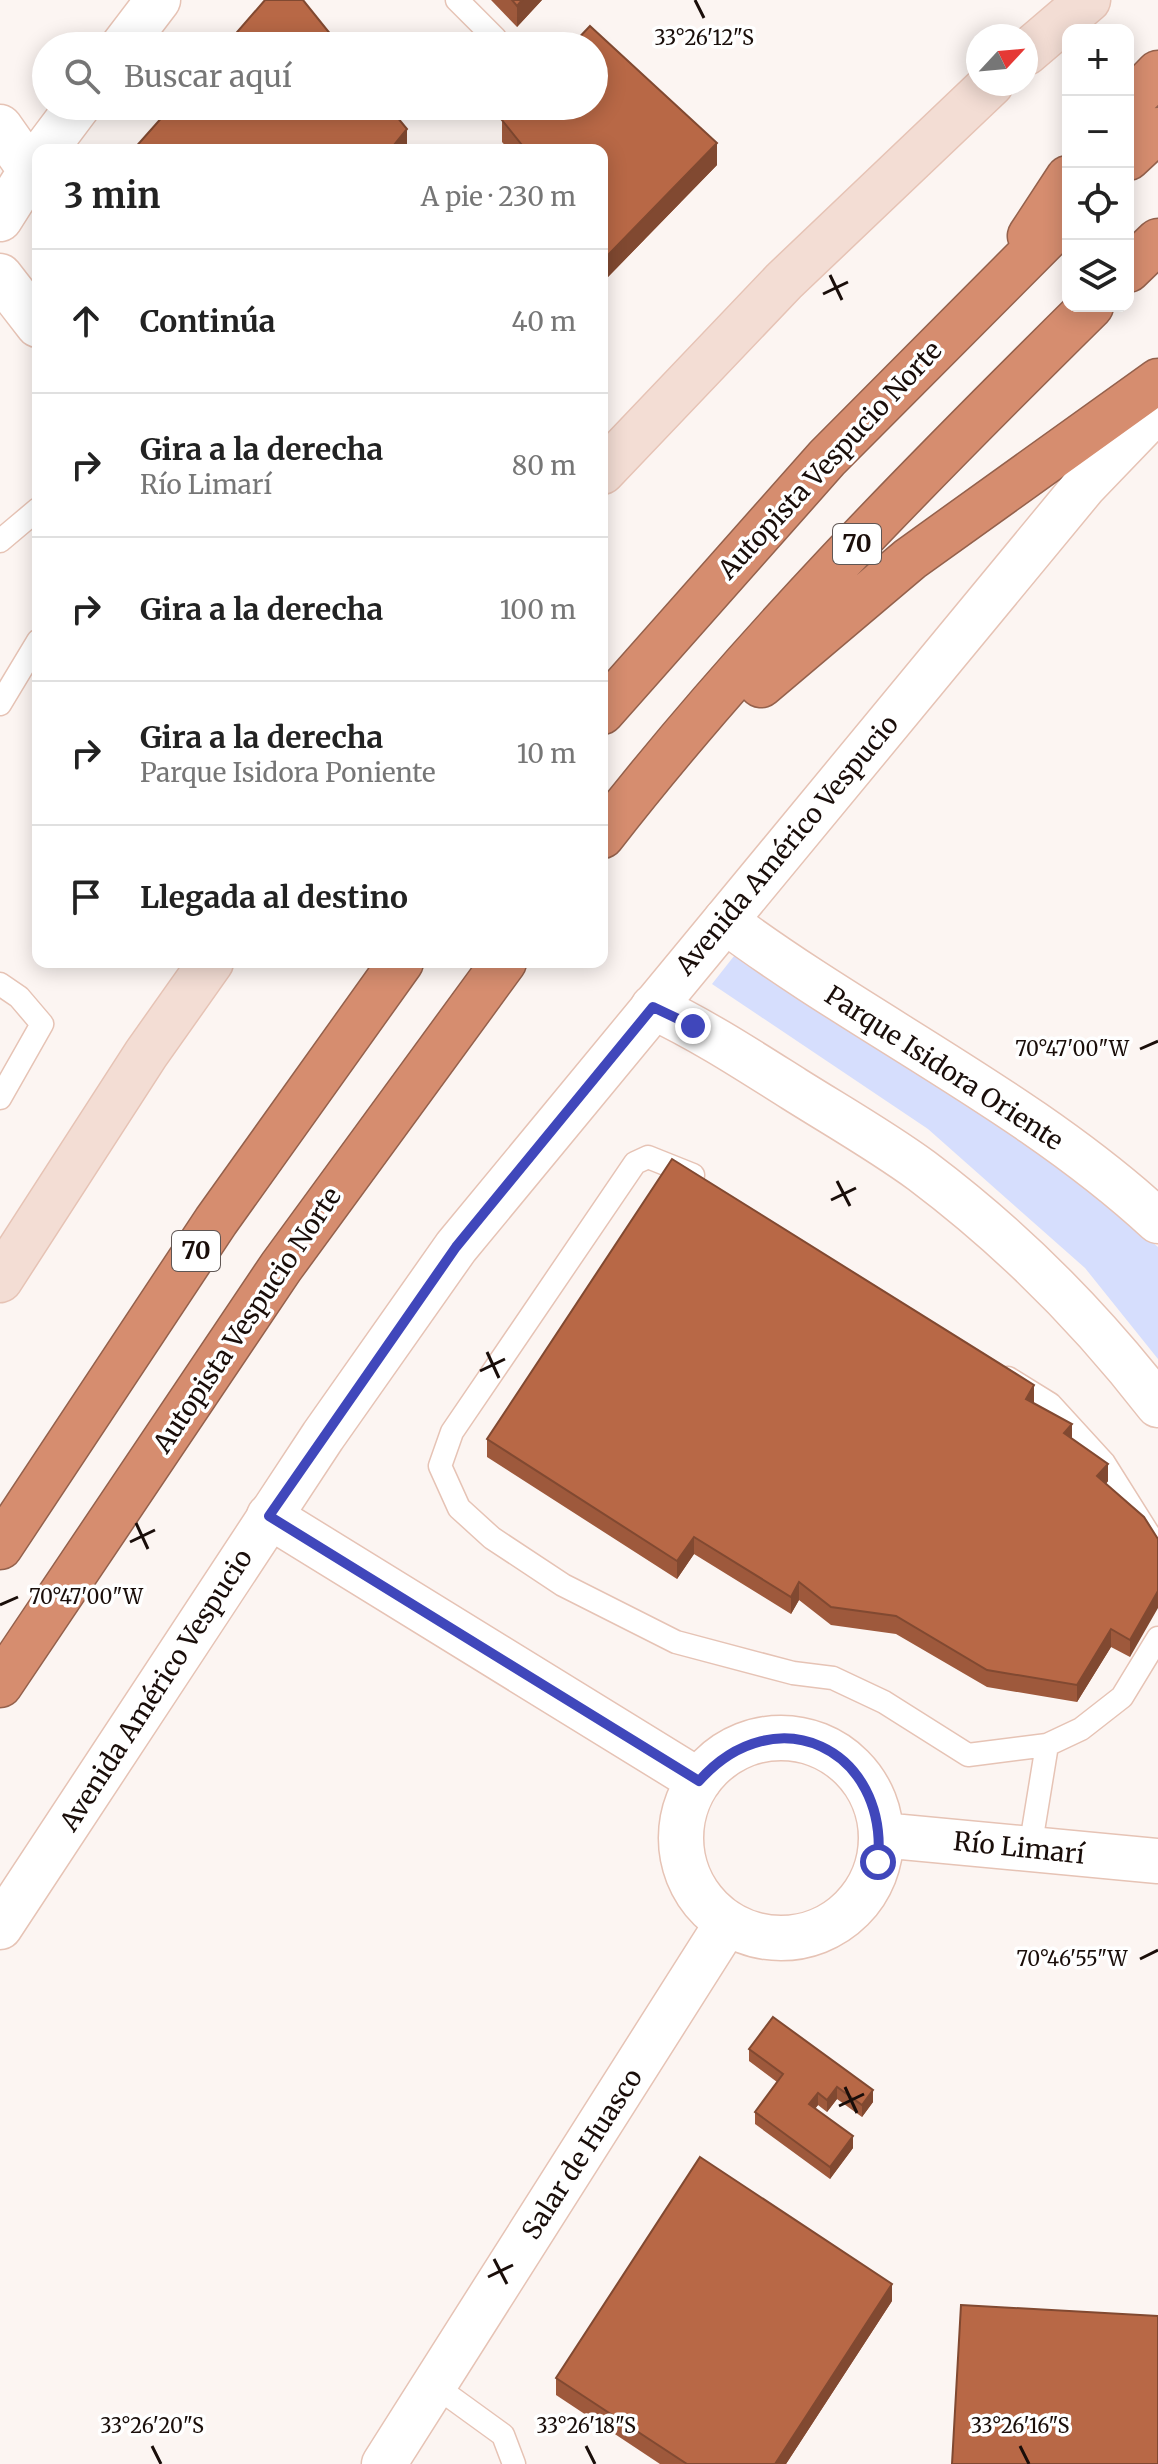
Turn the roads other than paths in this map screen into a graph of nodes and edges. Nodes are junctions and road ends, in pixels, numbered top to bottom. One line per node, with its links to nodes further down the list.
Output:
1 (158, 0): 4 (street)
2 (457, 0): 5 (lane)
3 (1088, 0): 6 (main road)
4 (134, 32)
5 (489, 32)
6 (1038, 43)
7 (1158, 73): 9 (highway)
8 (978, 96): 28 (main road)
9 (1134, 98)
10 (69, 120): 13 (street)
11 (0, 127): 15 (street)
12 (1158, 130): 14 (highway)
13 (52, 144)
14 (1134, 152)
15 (32, 159)
16 (32, 174): 18 (street)
17 (1062, 187): 23 (highway)
18 (0, 219)
19 (1062, 222): 23 (highway, Autopista Vespucio Norte)
20 (1158, 241): 21 (highway)
21 (1134, 264)
22 (0, 276): 25 (street)
23 (1006, 276): 33 (highway, Autopista Vespucio Norte)
24 (1085, 312): 34 (highway, 70)
25 (32, 317)
26 (1158, 381): 34 (highway)
27 (1158, 409): 36 (street, Avenida Américo Vespucio)
28 (608, 466)
29 (32, 514): 30 (lane)
30 (0, 541)
31 (32, 651): 32 (lane)
32 (0, 704)
33 (608, 705)
34 (635, 793): 35 (highway, 70)
35 (608, 828)
36 (725, 921): 41 (street, Avenida Américo Vespucio); 44 (street, Parque Isidora Oriente)
37 (207, 968): 45 (main road)
38 (397, 968): 49 (highway, 70)
39 (500, 968): 52 (highway, Autopista Vespucio Norte)
40 (0, 984): 42 (lane)
41 (653, 1007): 47 (street); 48 (street, Avenida Américo Vespucio)
42 (0, 1098)
43 (707, 1184): 53 (lane)
44 (1158, 1221)
45 (0, 1280)
46 (984, 1362): 50 (lane)
47 (1158, 1405)
48 (269, 1516): 54 (street); 59 (street, Avenida Américo Vespucio)
49 (0, 1547)
50 (1158, 1549)
51 (1158, 1638): 53 (lane)
52 (0, 1685)
53 (1047, 1745): 56 (lane)
54 (699, 1781): 55 (street); 58 (street)
55 (881, 1835): 56 (street, Río Limarí); 58 (street)
56 (1030, 1849): 57 (street, Río Limarí)
57 (1158, 1861)
58 (727, 1923): 60 (street, Salar de Huasco)
59 (0, 1927)
60 (434, 2385): 61 (street, Salar de Huasco); 62 (lane)
61 (384, 2464)
62 (514, 2464)

